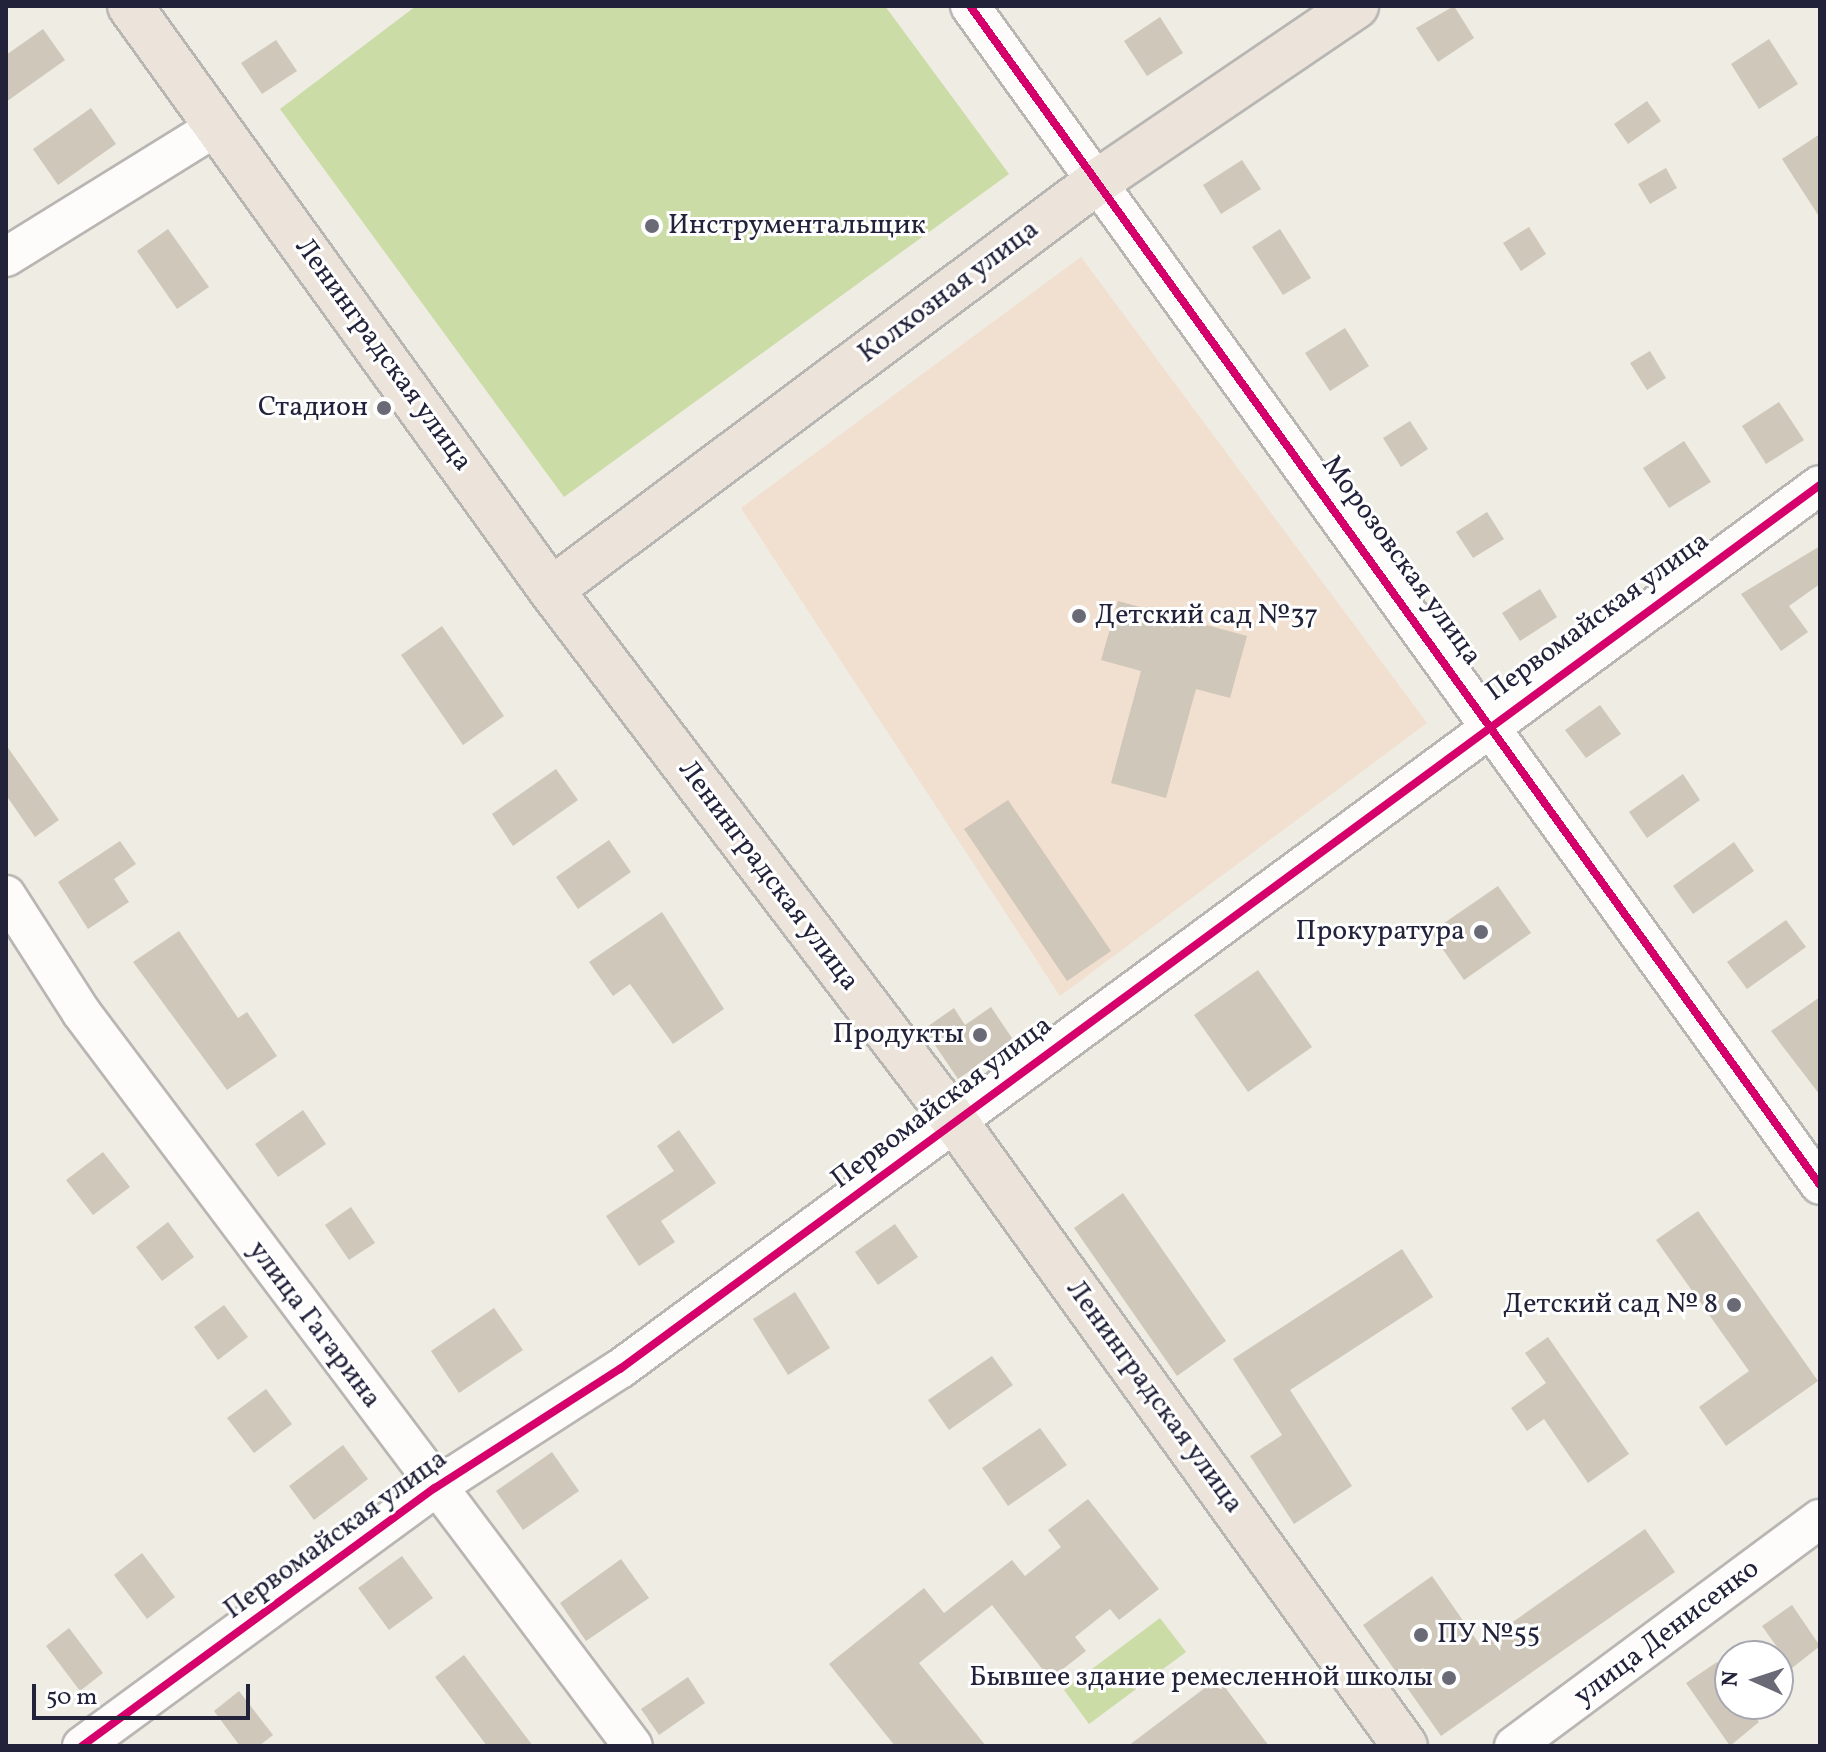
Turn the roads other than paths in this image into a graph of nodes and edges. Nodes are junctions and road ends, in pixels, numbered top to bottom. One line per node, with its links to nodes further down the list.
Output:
1 (130, 6): 4 (main road, Ленинградская улица)
2 (970, 6): 5 (street, Морозовская улица)
3 (1356, 6): 5 (main road, Колхозная улица)
4 (217, 126): 6 (street); 8 (main road, Ленинградская улица)
5 (1094, 184): 8 (main road, Колхозная улица); 9 (street, Морозовская улица)
6 (6, 257)
7 (1820, 485): 9 (street, Первомайская улица)
8 (551, 590): 11 (main road, Ленинградская улица)
9 (1491, 721): 11 (street, Первомайская улица); 12 (street, Морозовская улица)
10 (6, 895): 13 (street, улица Гагарина)
11 (955, 1121): 13 (street, Первомайская улица); 17 (main road, Ленинградская улица)
12 (1820, 1185)
13 (435, 1488): 15 (street, Первомайская улица); 16 (street, улица Гагарина)
14 (1820, 1519): 18 (street, улица Денисенко)
15 (82, 1746)
16 (633, 1746)
17 (1405, 1746)
18 (1514, 1746)

